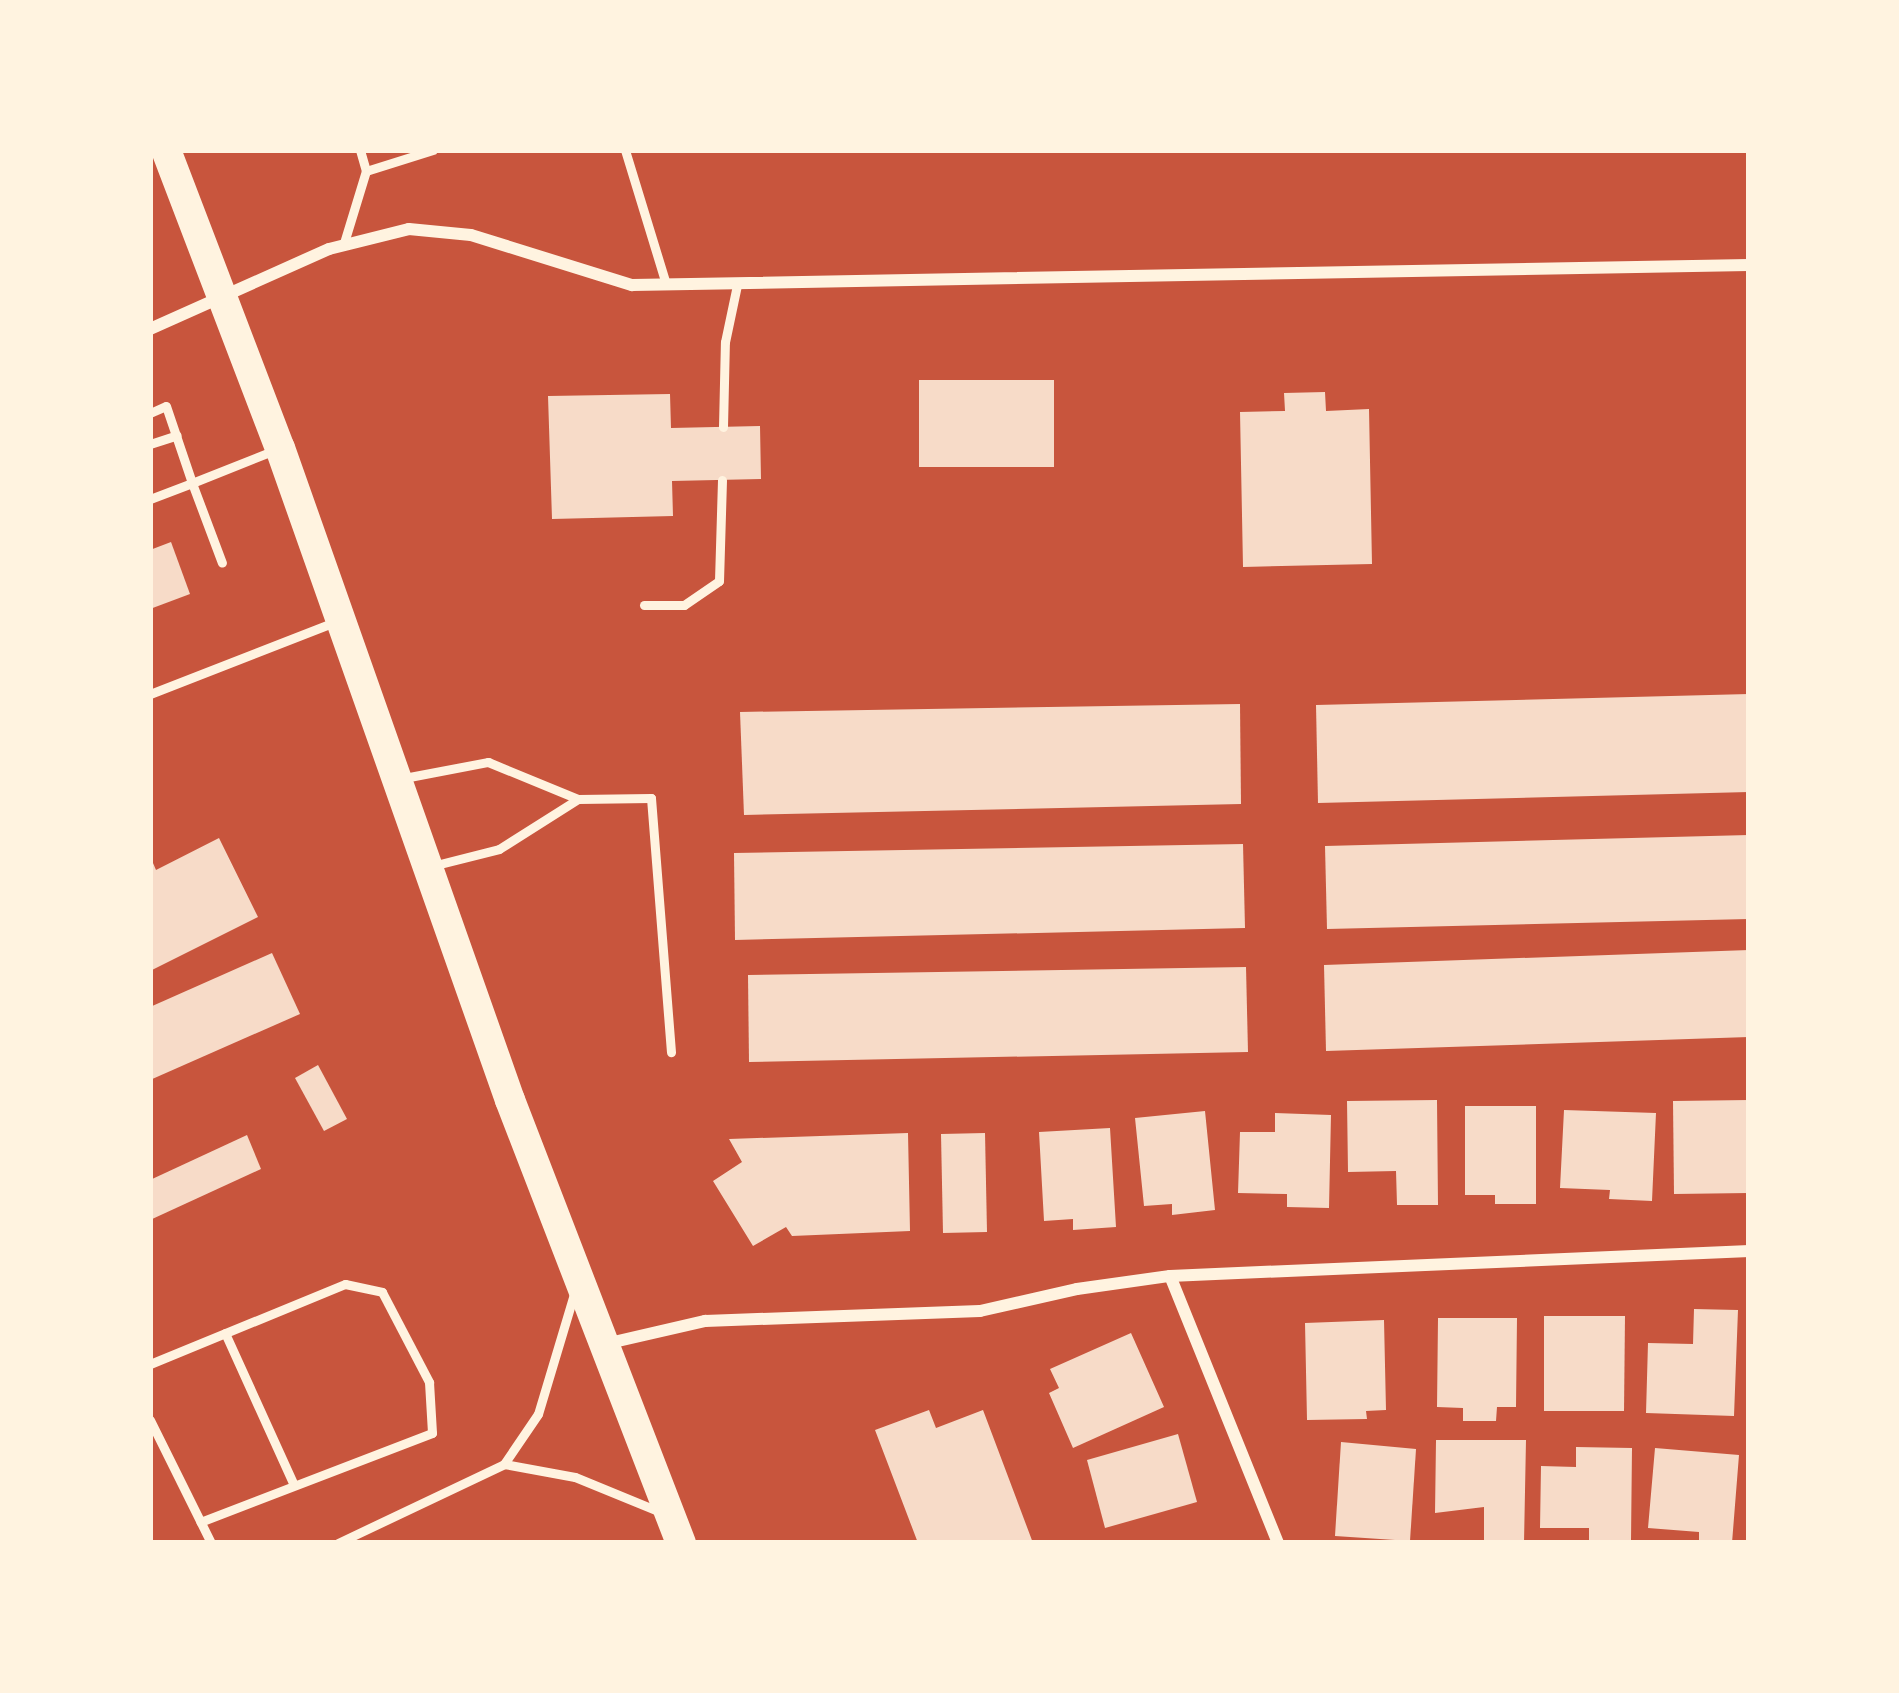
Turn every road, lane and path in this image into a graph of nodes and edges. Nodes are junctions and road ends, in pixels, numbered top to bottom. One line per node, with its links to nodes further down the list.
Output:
1 (166, 150): 10 (main road)
2 (360, 150): 5 (lane)
3 (433, 150): 5 (lane)
4 (625, 150): 8 (lane)
5 (366, 171): 6 (lane)
6 (343, 246): 8 (street); 10 (street)
7 (1749, 266): 9 (street)
8 (666, 284): 9 (street)
9 (737, 285): 13 (lane)
10 (224, 292): 11 (street); 16 (main road)
11 (150, 329)
12 (150, 413): 14 (lane)
13 (722, 427)
14 (177, 435): 15 (lane); 18 (lane)
15 (150, 444)
16 (280, 448): 18 (lane); 22 (main road)
17 (722, 480): 21 (lane)
18 (192, 483): 19 (lane); 20 (lane)
19 (150, 499)
20 (222, 563)
21 (644, 605)
22 (342, 619): 23 (lane); 24 (main road)
23 (150, 694)
24 (399, 778): 25 (lane); 26 (main road)
25 (578, 799): 26 (lane); 27 (lane)
26 (430, 867): 29 (main road)
27 (671, 1052)
28 (1749, 1251): 30 (street)
29 (579, 1276): 32 (main road); 35 (lane)
30 (1170, 1276): 32 (street); 41 (street)
31 (225, 1333): 33 (lane); 36 (lane); 36 (lane)
32 (604, 1344): 38 (main road)
33 (150, 1364)
34 (150, 1420): 37 (lane)
35 (504, 1464): 38 (lane); 40 (lane)
36 (294, 1485): 37 (lane)
37 (200, 1522): 39 (lane)
38 (676, 1530)
39 (211, 1543)
40 (338, 1543)
41 (1278, 1543)

